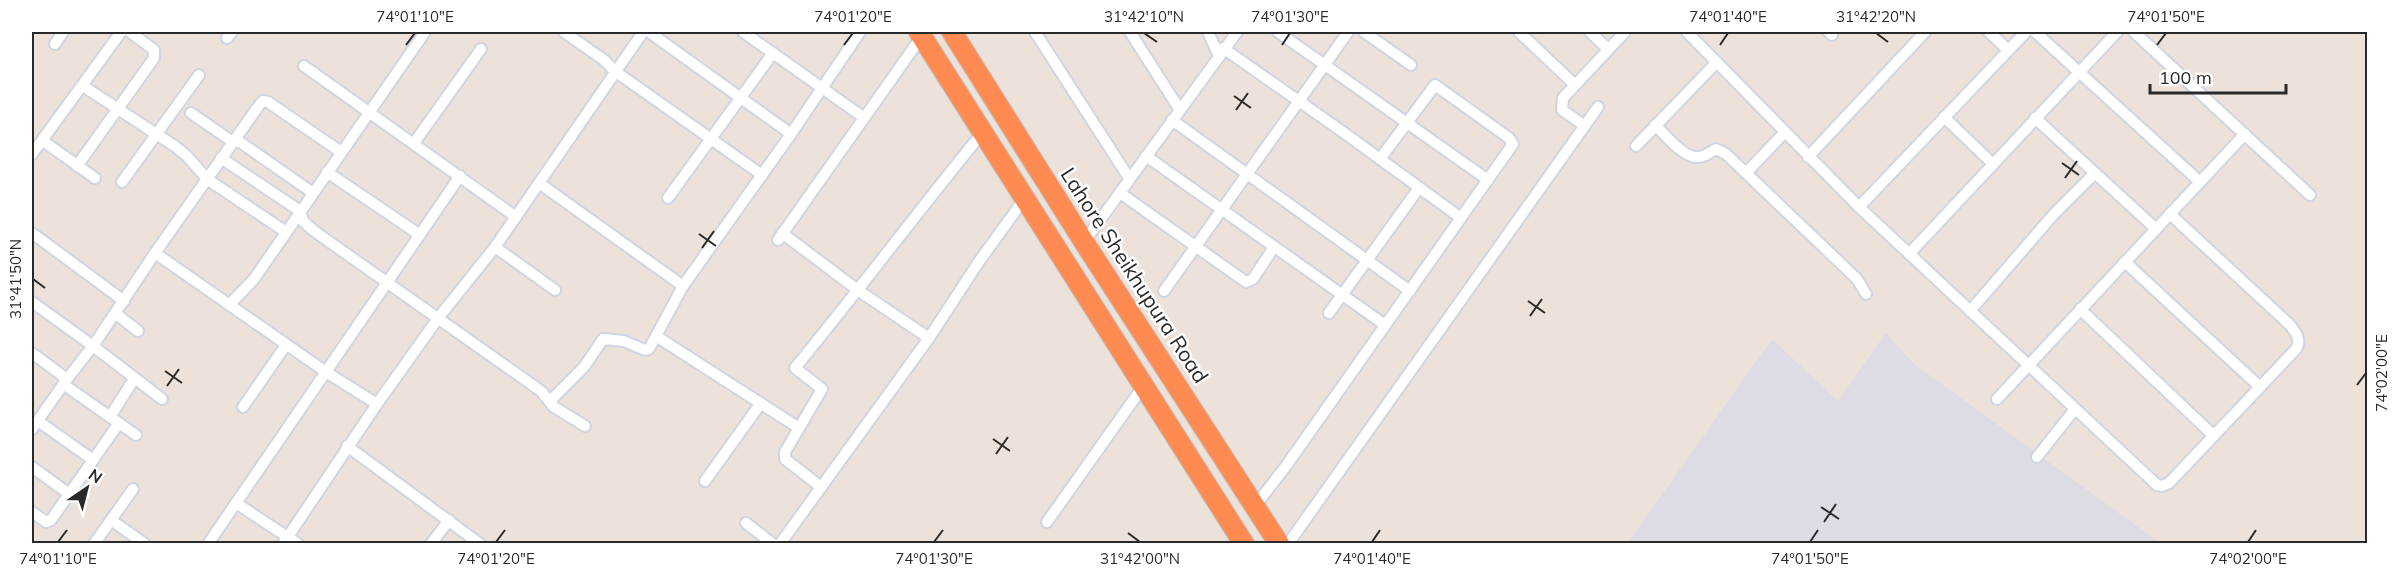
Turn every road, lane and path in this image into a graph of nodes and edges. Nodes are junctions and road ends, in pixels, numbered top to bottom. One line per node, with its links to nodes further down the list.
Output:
1 (63, 32): 29 (street)
2 (121, 32): 43 (street)
3 (129, 32): 48 (street)
4 (425, 32): 50 (street)
5 (564, 32): 40 (street)
6 (644, 32): 40 (street)
7 (649, 32): 45 (street)
8 (743, 32): 34 (street)
9 (860, 32): 44 (street)
10 (952, 32): 106 (highway, Lahore Sheikhupura Road)
11 (1035, 32): 84 (street)
12 (1130, 32): 49 (street)
13 (1208, 32): 33 (street)
14 (1236, 32): 33 (street)
15 (1278, 32): 36 (street)
16 (1348, 32): 36 (street)
17 (1364, 32): 37 (street)
18 (1519, 32): 42 (street)
19 (1590, 32): 30 (street)
20 (1625, 32): 30 (street)
21 (1687, 32): 35 (street)
22 (1925, 32): 72 (street)
23 (1989, 32): 32 (street)
24 (2026, 32): 32 (street)
25 (2035, 32): 39 (street)
26 (2117, 32): 39 (street)
27 (2134, 32): 62 (street)
28 (920, 34): 52 (street); 59 (highway)
29 (55, 44)
30 (1608, 49): 42 (street)
31 (481, 50): 67 (street)
32 (2008, 50): 53 (street)
33 (1221, 51): 46 (street); 49 (street)
34 (773, 53): 44 (street); 45 (street)
35 (1717, 62): 58 (street); 60 (street)
36 (1325, 64): 46 (street); 56 (street)
37 (1411, 65)
38 (304, 66): 50 (street)
39 (2079, 71): 54 (street); 88 (street)
40 (616, 72): 64 (street); 89 (street)
41 (199, 75): 63 (street)
42 (1574, 84): 57 (street)
43 (82, 86): 48 (street); 65 (street)
44 (822, 86): 52 (street); 61 (street)
45 (741, 98): 61 (street); 64 (street)
46 (1299, 101): 74 (street); 80 (street)
47 (1598, 107): 57 (street)
48 (117, 110): 63 (street); 76 (street)
49 (1180, 110): 55 (street)
50 (368, 111): 67 (street); 69 (street)
51 (191, 113): 66 (street)
52 (863, 117): 117 (street)
53 (1944, 117): 75 (street); 96 (street)
54 (2036, 118): 75 (street); 79 (street)
55 (1172, 120): 71 (street); 80 (street)
56 (1406, 122): 74 (street); 86 (street); 86 (street)
57 (1585, 126): 182 (street)
58 (1655, 126): 68 (street); 78 (street)
59 (983, 132): 95 (highway); 117 (street)
60 (1784, 133): 72 (street); 78 (street)
61 (791, 134): 82 (street)
62 (2244, 134): 88 (street); 93 (street)
63 (156, 135): 85 (street); 87 (street)
64 (711, 140): 82 (street); 94 (street)
65 (43, 141): 70 (street); 76 (street)
66 (233, 141): 69 (street); 73 (street); 91 (street)
67 (414, 143): 81 (street)
68 (1636, 146)
69 (341, 152): 77 (street)
70 (32, 154)
71 (1146, 156): 84 (street); 97 (street)
72 (1808, 157): 96 (street)
73 (221, 158): 85 (street); 98 (street)
74 (1380, 159): 90 (street)
75 (1993, 164): 111 (street)
76 (77, 166): 83 (street)
77 (327, 172): 91 (street); 105 (street)
78 (1746, 173): 120 (street)
79 (2095, 173): 102 (street); 126 (street)
80 (1247, 174): 97 (street); 112 (street)
81 (460, 176): 100 (street); 105 (street)
82 (762, 176): 115 (street)
83 (95, 178)
84 (1129, 178): 92 (street)
85 (207, 179): 103 (street); 110 (street)
86 (1488, 180): 101 (street)
87 (122, 182)
88 (2200, 182): 99 (street)
89 (539, 183): 100 (street); 115 (street)
90 (1419, 188): 101 (street); 112 (street)
91 (313, 193): 98 (street)
92 (1120, 193): 106 (street); 108 (street)
93 (2310, 195)
94 (668, 198)
95 (1025, 198): 133 (street); 141 (highway)
96 (1859, 207): 111 (street)
97 (1221, 210): 108 (street); 109 (street)
98 (300, 211): 103 (street); 114 (street)
99 (2170, 214): 102 (street); 142 (street)
100 (516, 217): 107 (street)
101 (1461, 218): 119 (street)
102 (2156, 229): 113 (street)
103 (286, 232): 124 (street)
104 (32, 233): 122 (street)
105 (420, 235): 114 (street)
106 (1084, 242): 165 (highway, Lahore Sheikhupura Road)
107 (495, 247): 116 (street); 129 (street)
108 (1195, 247): 109 (street); 118 (street)
109 (1274, 247): 121 (street)
110 (155, 253): 122 (street); 124 (street)
111 (1909, 254): 126 (street)
112 (1367, 260): 119 (street); 121 (street)
113 (2125, 262): 125 (street); 142 (street)
114 (387, 282): 129 (street); 138 (street)
115 (683, 286): 132 (street)
116 (555, 290)
117 (859, 291): 133 (street); 153 (street)
118 (1164, 291)
119 (1410, 291): 130 (street)
120 (1866, 294)
121 (1342, 295): 128 (street); 130 (street)
122 (124, 301): 127 (street)
123 (32, 302): 135 (street)
124 (229, 305): 134 (street)
125 (2080, 309): 137 (street); 155 (street)
126 (1970, 311): 137 (street)
127 (116, 313): 131 (street); 135 (street)
128 (1329, 313)
129 (439, 317): 145 (street); 147 (street)
130 (1385, 326): 165 (street)
131 (138, 331)
132 (656, 336): 145 (street); 146 (street)
133 (929, 338): 161 (street)
134 (286, 345): 138 (street); 148 (street)
135 (93, 346): 139 (street); 140 (street)
136 (32, 353): 140 (street)
137 (2028, 365): 144 (street); 149 (street)
138 (326, 372): 147 (street); 164 (street)
139 (134, 379): 143 (street); 150 (street)
140 (65, 382): 150 (street); 151 (street)
141 (1144, 385): 169 (street); 180 (highway)
142 (2260, 387): 155 (street)
143 (162, 399)
144 (1997, 399)
145 (549, 401): 152 (street)
146 (761, 403): 153 (street); 160 (street)
147 (377, 404): 156 (street)
148 (243, 407)
149 (2075, 409): 155 (street); 157 (street)
150 (114, 420): 154 (street); 158 (street)
151 (35, 425): 158 (street)
152 (585, 426)
153 (799, 428): 161 (street)
154 (136, 435)
155 (2214, 436)
156 (348, 446): 168 (street); 171 (street)
157 (2037, 457)
158 (93, 460): 163 (street)
159 (32, 467): 163 (street)
160 (705, 482)
161 (821, 487): 179 (street)
162 (133, 489): 167 (street)
163 (69, 494): 166 (street)
164 (236, 502): 171 (street); 172 (street)
165 (1255, 506): 181 (highway, Lahore Sheikhupura Road)
166 (32, 512)
167 (111, 520): 173 (street); 174 (street)
168 (449, 520): 176 (street); 177 (street)
169 (1047, 522)
170 (746, 524): 178 (street)
171 (285, 540): 175 (street)
172 (210, 542)
173 (94, 543)
174 (145, 543)
175 (298, 543)
176 (432, 543)
177 (480, 543)
178 (773, 543)
179 (780, 543)
180 (1244, 543)
181 (1279, 543)
182 (1288, 543)

